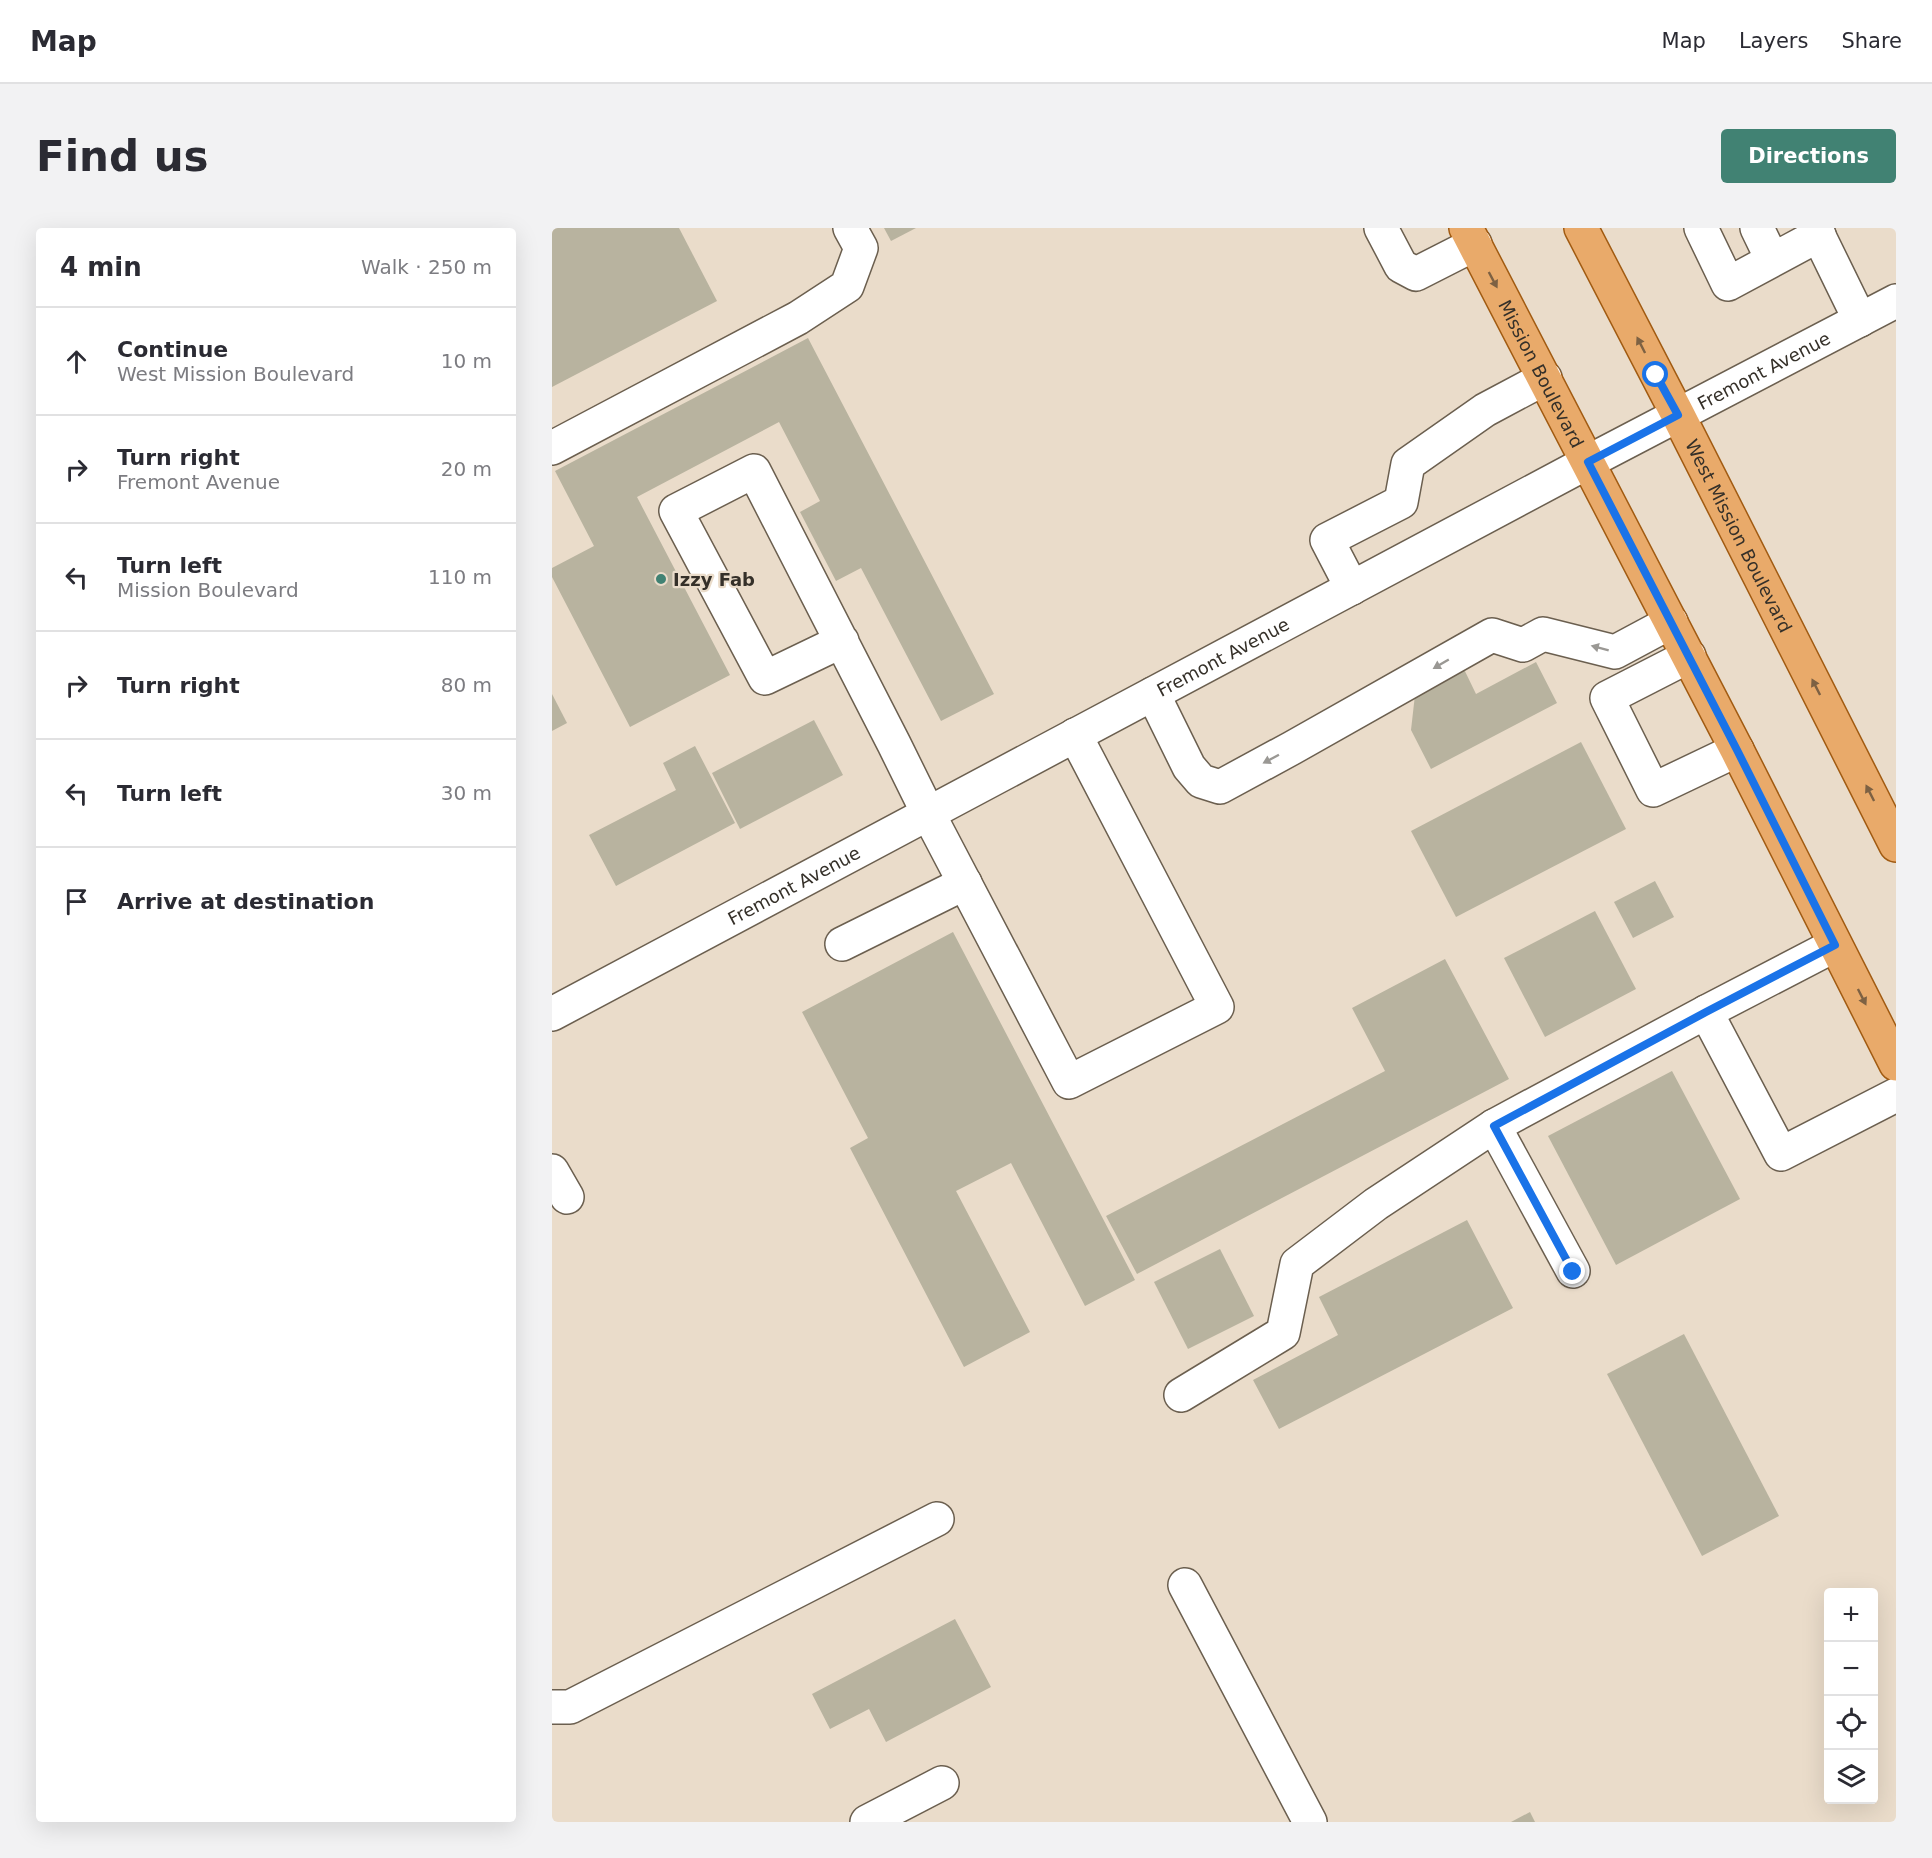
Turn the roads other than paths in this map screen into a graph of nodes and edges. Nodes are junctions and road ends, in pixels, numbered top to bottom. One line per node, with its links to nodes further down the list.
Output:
1 (850, 228): 13 (street)
2 (1382, 228): 7 (street)
3 (1581, 228): 12 (main road, West Mission Boulevard, one-way to 3)
4 (1701, 228): 8 (street)
5 (1757, 228): 8 (street)
6 (1817, 232): 8 (street); 10 (street)
7 (1471, 236): 11 (main road, Mission Boulevard, one-way to 11)
8 (1773, 259)
9 (1896, 301): 10 (street, Fremont Avenue)
10 (1860, 320): 12 (street, Fremont Avenue)
11 (1545, 378): 14 (main road, Mission Boulevard); 15 (street)
12 (1678, 415): 14 (street, Fremont Avenue); 23 (main road, West Mission Boulevard, one-way to 12)
13 (552, 448)
14 (1588, 462): 15 (street, Fremont Avenue); 16 (main road, Mission Boulevard)
15 (1352, 588): 19 (street, Fremont Avenue)
16 (1671, 622): 18 (main road, Mission Boulevard); 19 (street, one-way to 19)
17 (842, 641): 17 (street); 22 (street)
18 (1689, 656): 21 (main road, Mission Boulevard); 21 (street)
19 (1153, 694): 20 (street, Fremont Avenue)
20 (1075, 735): 22 (street, Fremont Avenue); 24 (street)
21 (1737, 750): 26 (main road, Mission Boulevard)
22 (928, 813): 24 (street); 28 (street, Fremont Avenue)
23 (1896, 845)
24 (965, 883): 25 (street)
25 (842, 944)
26 (1835, 945): 27 (street); 29 (main road, Mission Boulevard, one-way to 29)
27 (1706, 1012): 30 (street); 31 (street)
28 (552, 1014)
29 (1896, 1064)
30 (1896, 1095)
31 (1494, 1126): 32 (street); 33 (street)
32 (1573, 1272)
33 (1181, 1395)
34 (937, 1519): 36 (street)
35 (1185, 1585): 39 (street)
36 (552, 1707)
37 (942, 1783): 38 (street)
38 (867, 1822)
39 (1310, 1822)

